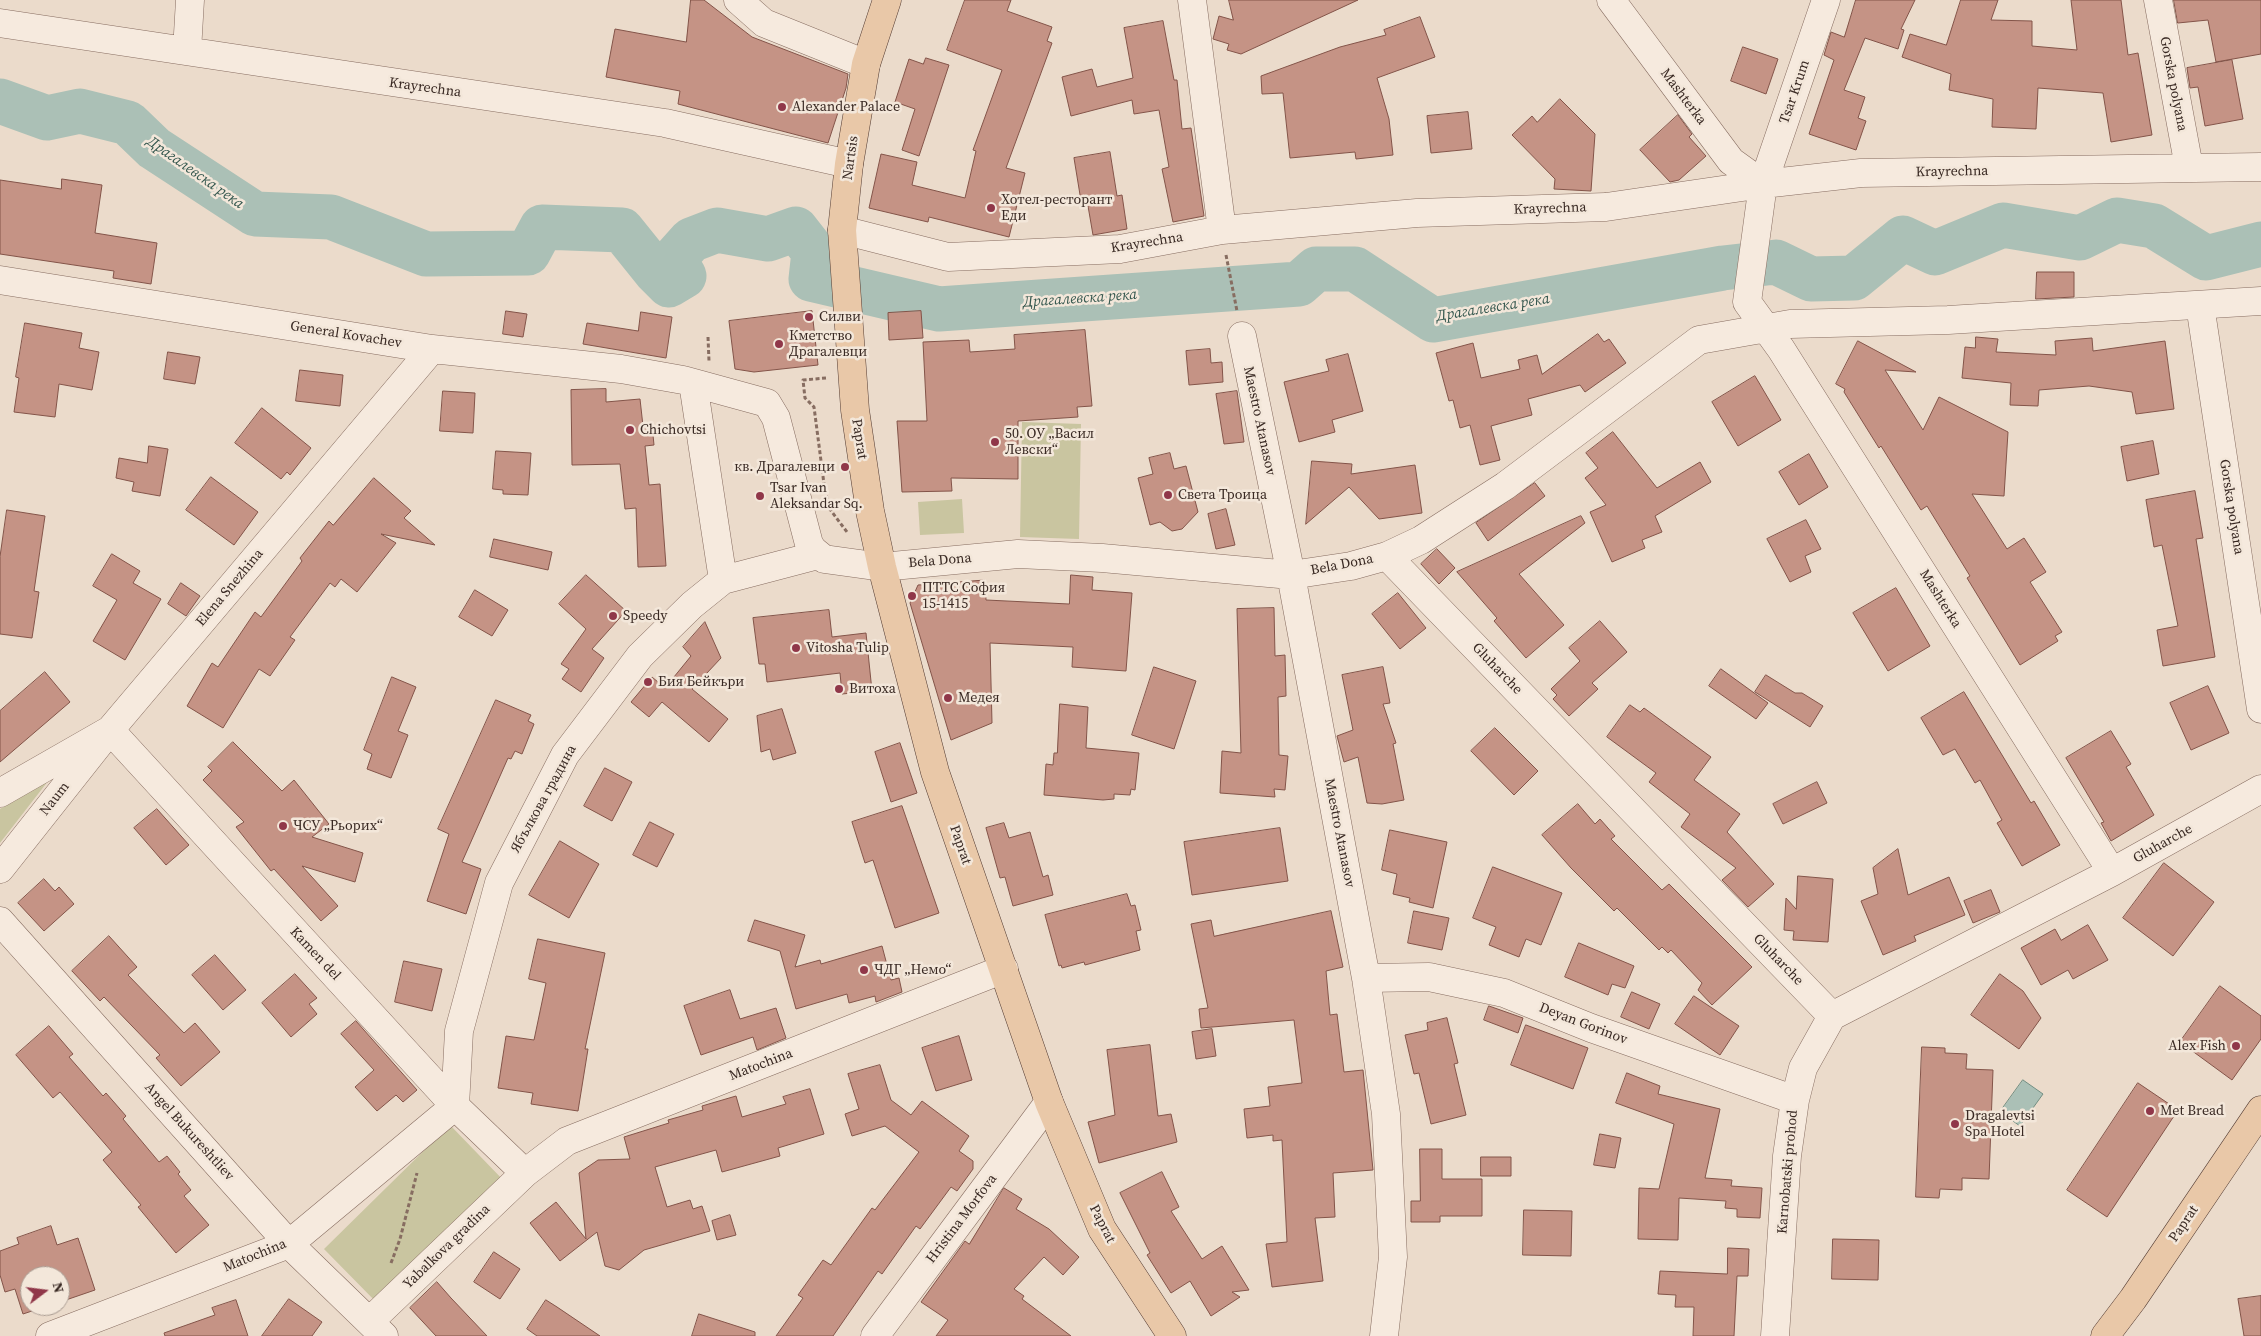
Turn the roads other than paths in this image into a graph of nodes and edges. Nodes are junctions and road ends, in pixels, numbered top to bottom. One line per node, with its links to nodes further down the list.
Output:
1 (190, 0): 9 (street)
2 (738, 0): 10 (street)
3 (887, 0): 10 (main road, Nartsis)
4 (1192, 0): 16 (street)
5 (1611, 0): 14 (street, Mashterka)
6 (1826, 0): 14 (street, Tsar Krum)
7 (2158, 0): 13 (street, Gorska polyana)
8 (0, 23): 9 (street, Krayrechna)
9 (186, 51): 11 (street, Krayrechna)
10 (866, 64): 11 (main road, Nartsis)
11 (848, 164): 15 (main road, Nartsis)
12 (2261, 167): 13 (street, Krayrechna)
13 (2189, 168): 14 (street, Krayrechna)
14 (1763, 184): 16 (street, Krayrechna); 20 (street, Tsar Krum)
15 (842, 230): 16 (street, Krayrechna); 17 (main road, Nartsis)
16 (1222, 230)
17 (843, 260): 28 (main road, Paprat)
18 (1, 287): 24 (street, General Kovachev)
19 (2261, 301): 21 (street)
20 (1747, 302): 22 (street, Mashterka)
21 (2200, 304): 22 (street); 31 (street, Gorska polyana)
22 (1765, 328): 27 (street, Bela Dona); 36 (street, Mashterka)
23 (1242, 336): 29 (street, Maestro Atanasov)
24 (432, 349): 25 (street, General Kovachev); 32 (street, Elena Snezhina)
25 (694, 383): 26 (street, General Kovachev); 30 (street)
26 (818, 555): 28 (street); 30 (street, Ябълкова градина)
27 (1387, 556): 29 (street, Bela Dona); 40 (street, Gluharche)
28 (882, 567): 29 (street, Bela Dona); 38 (main road, Paprat)
29 (1291, 575): 39 (street, Maestro Atanasov)
30 (724, 580): 43 (street, Ябълкова градина)
31 (2261, 709)
32 (110, 730): 34 (street, Elena Snezhina); 35 (street, Naum); 43 (street, Kamen del)
33 (2261, 789): 36 (street, Gluharche)
34 (0, 793)
35 (0, 869)
36 (2112, 872): 40 (street, Gluharche)
37 (0, 921): 46 (street, Angel Bukureshtliev)
38 (1004, 969): 42 (main road, Paprat); 45 (street, Matochina)
39 (1366, 978): 41 (street, Deyan Gorinov); 51 (street, Maestro Atanasov)
40 (1832, 1016): 41 (street, Karnobatski prohod)
41 (1795, 1100): 52 (street, Karnobatski prohod)
42 (1049, 1102): 49 (street, Hristina Morfova); 50 (main road, Paprat)
43 (455, 1106): 45 (street, Kamen del); 46 (street, Matochina)
44 (2261, 1110): 53 (main road, Paprat)
45 (525, 1173): 47 (street, Yabalkova gradina)
46 (289, 1244): 47 (street, Angel Bukureshtliev); 48 (street, Matochina)
47 (377, 1329)
48 (50, 1336)
49 (875, 1336)
50 (1172, 1336)
51 (1384, 1336)
52 (1776, 1336)
53 (2105, 1336)

